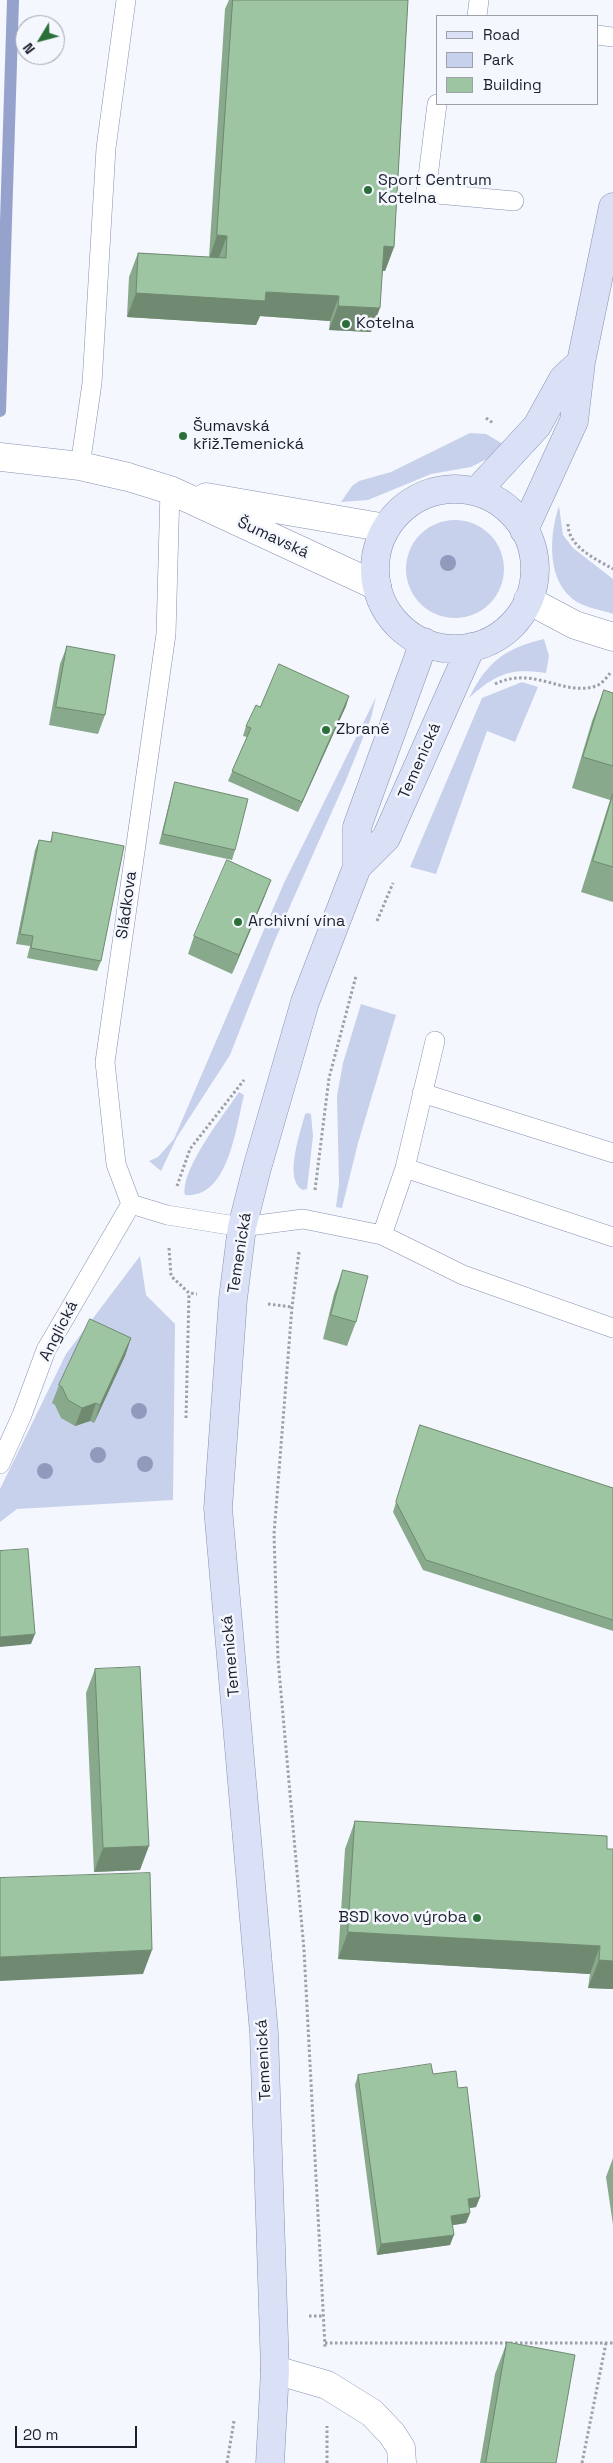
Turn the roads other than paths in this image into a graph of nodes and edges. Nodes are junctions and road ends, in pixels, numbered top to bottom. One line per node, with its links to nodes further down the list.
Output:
1 (126, 0): 11 (lane)
2 (479, 0): 3 (lane)
3 (477, 15)
4 (598, 35): 5 (lane)
5 (613, 37)
6 (437, 105): 7 (lane)
7 (514, 201)
8 (613, 207): 9 (street)
9 (581, 362): 13 (street); 15 (street)
10 (4, 457): 11 (street, Šumavská)
11 (80, 466): 12 (street, Šumavská)
12 (170, 490): 14 (street, Šumavská); 16 (street, Šumavská); 26 (lane, Sládkova)
13 (477, 491): 14 (street); 15 (street)
14 (386, 528): 16 (street)
15 (524, 530): 17 (street)
16 (377, 586): 19 (street)
17 (528, 600): 18 (street); 20 (street)
18 (613, 637)
19 (424, 642): 20 (street); 21 (street, Temenická)
20 (470, 647): 21 (street, Temenická)
21 (357, 867): 27 (street, Temenická)
22 (435, 1041): 23 (lane)
23 (422, 1093): 24 (lane); 25 (lane)
24 (613, 1153)
25 (405, 1168): 28 (lane); 29 (lane)
26 (132, 1204): 27 (lane); 31 (lane, Anglická)
27 (242, 1227): 28 (lane); 32 (street, Temenická)
28 (382, 1235): 30 (lane)
29 (613, 1236)
30 (613, 1328)
31 (0, 1464)
32 (275, 2370): 33 (street, Temenická); 34 (street)
33 (270, 2463)
34 (402, 2463)

